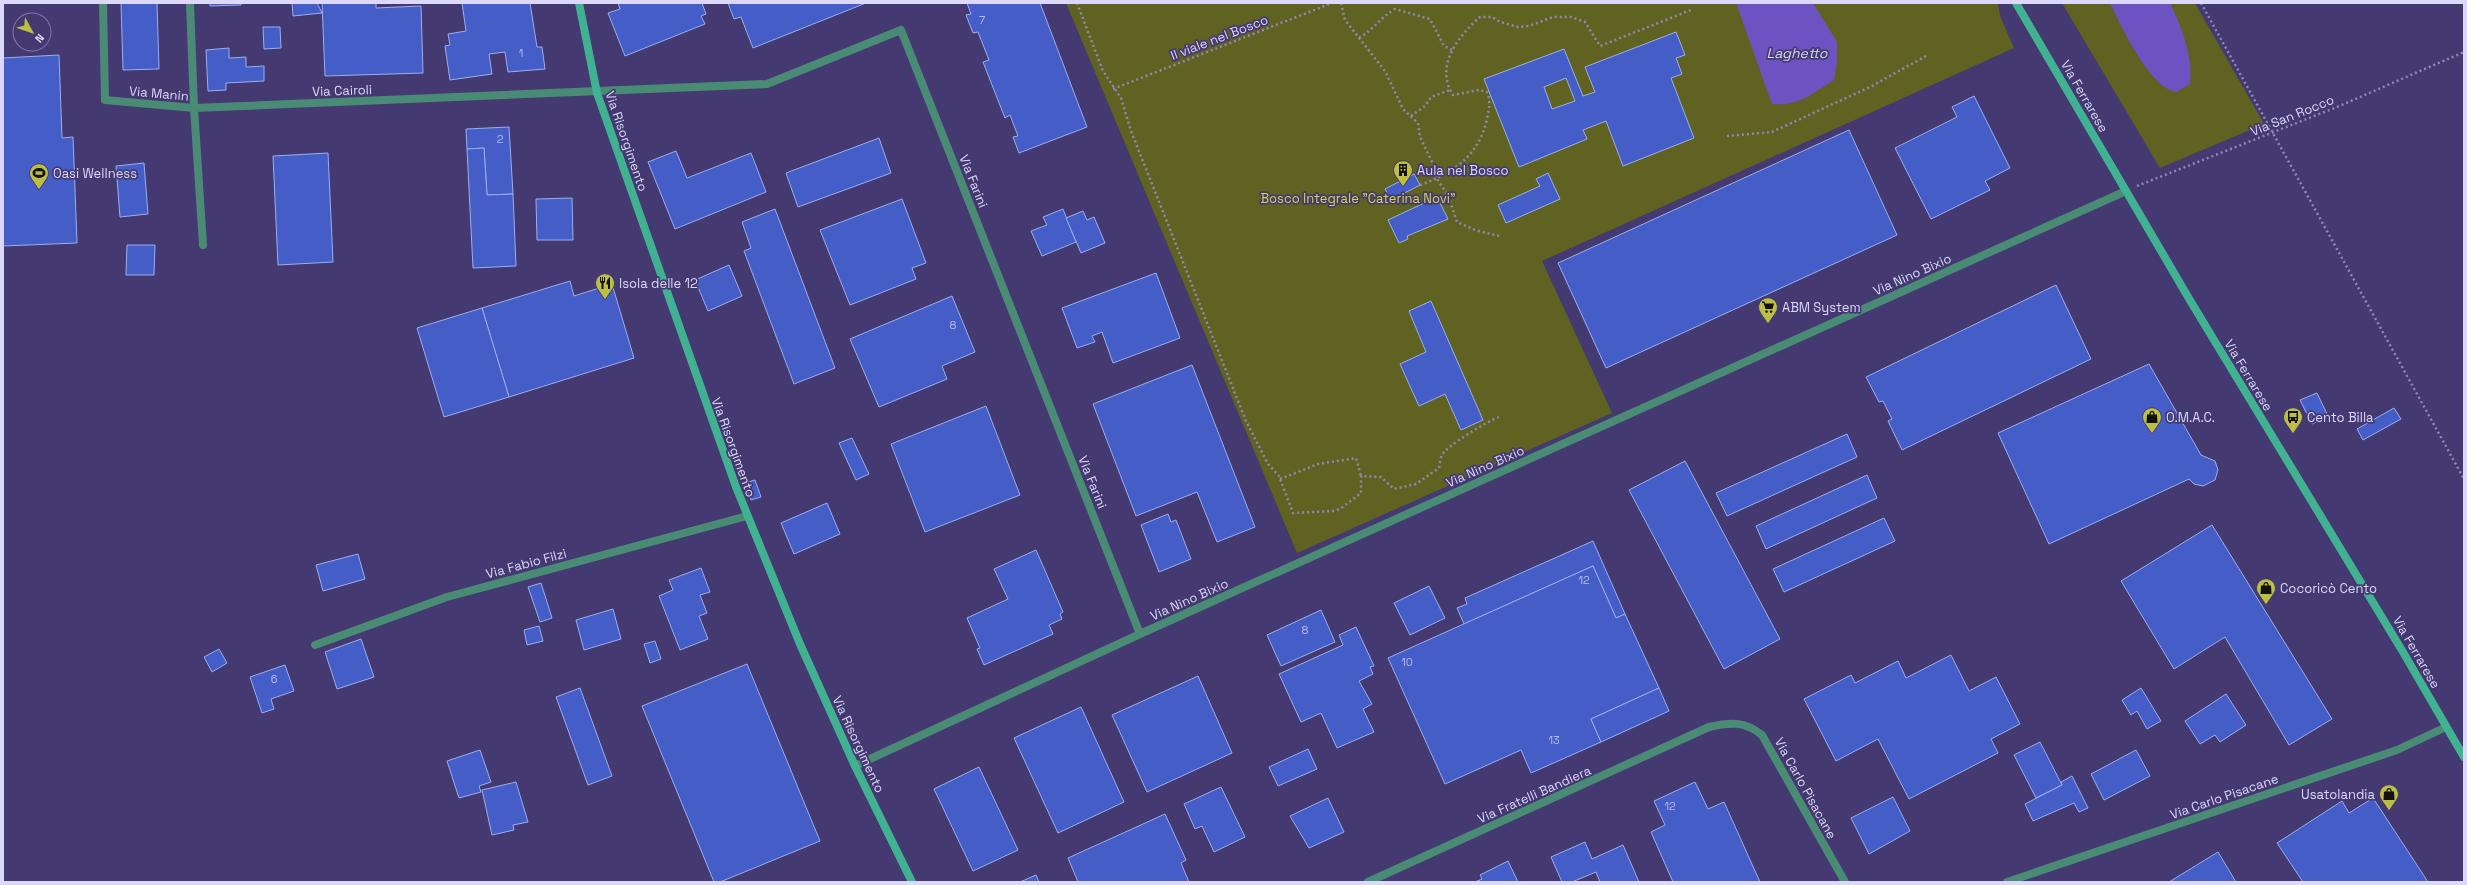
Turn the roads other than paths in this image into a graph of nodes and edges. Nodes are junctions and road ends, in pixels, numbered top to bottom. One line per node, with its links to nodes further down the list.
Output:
1 (103, 3): 6 (street, Via Manin)
2 (190, 3): 6 (street)
3 (579, 3): 5 (street, Via Risorgimento)
4 (2016, 3): 7 (street, Via Ferrarese)
5 (597, 93): 6 (street, Via Cairoli); 9 (street, Via Risorgimento); 10 (street, Via Farini)
6 (194, 108): 8 (street, Via Manin)
7 (2126, 191): 10 (street, Via Nino Bixio); 13 (street, Via Ferrarese)
8 (204, 245)
9 (747, 516): 11 (street, Via Fabio Filzi); 15 (street, Via Risorgimento)
10 (1140, 634): 15 (street, Via Nino Bixio)
11 (315, 645)
12 (1709, 727): 17 (street, Via Fratelli Bandiera); 18 (street, Via Carlo Pisacane)
13 (2446, 727): 14 (street, Via Ferrarese); 19 (street, Via Carlo Pisacane)
14 (2464, 758)
15 (855, 766): 16 (street, Via Risorgimento)
16 (912, 882)
17 (1368, 882)
18 (1844, 882)
19 (2007, 882)

